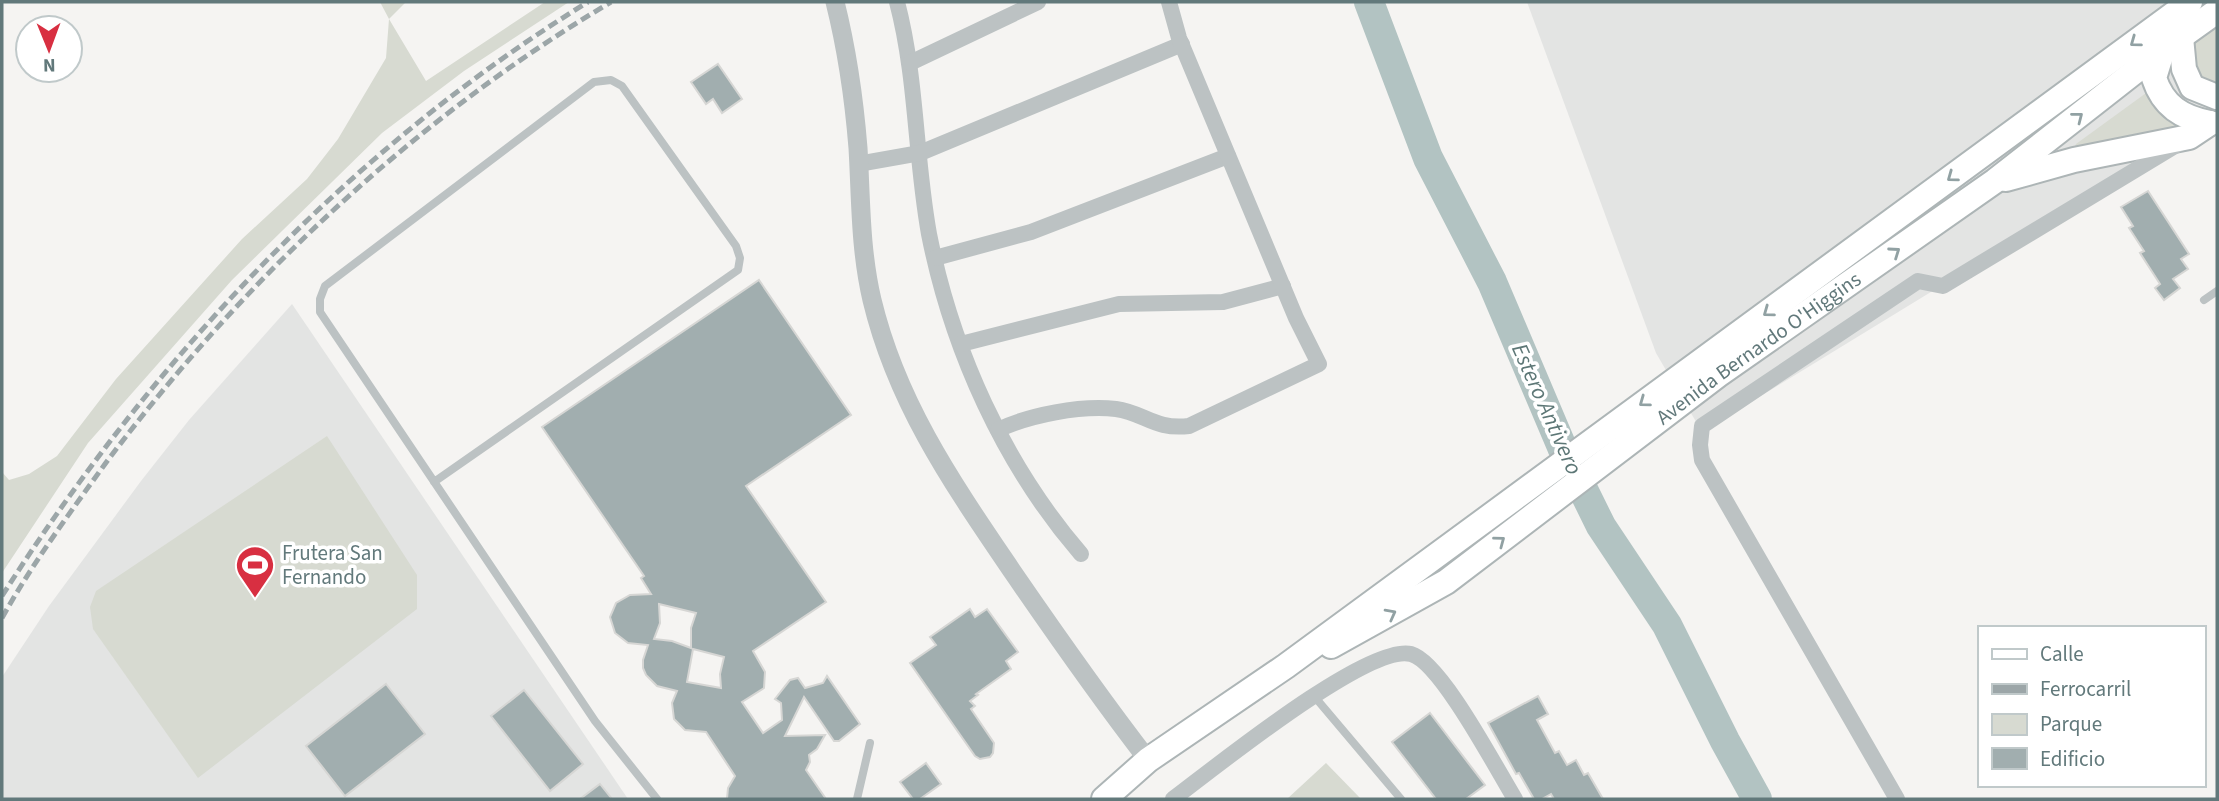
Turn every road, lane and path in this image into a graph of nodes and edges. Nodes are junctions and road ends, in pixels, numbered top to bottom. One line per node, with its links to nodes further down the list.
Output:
1 (835, 2): 15 (street)
2 (897, 2): 9 (street)
3 (1038, 2): 9 (street)
4 (1169, 2): 7 (street)
5 (2188, 3): 8 (main road); 22 (main road, Avenida Bernardo O'Higgins, one-way to 22)
6 (2217, 11): 8 (main road, Avenida Bernardo O'Higgins)
7 (1182, 44): 13 (street); 14 (street)
8 (2171, 44): 10 (main road); 11 (main road); 16 (main road, Avenida Bernardo O'Higgins, one-way to 8)
9 (910, 63): 13 (street)
10 (2217, 97)
11 (2214, 121): 12 (main road)
12 (2189, 137): 16 (main road); 36 (street)
13 (920, 153): 15 (street); 17 (street)
14 (1228, 156): 17 (street); 18 (street)
15 (858, 164): 29 (street)
16 (1995, 181): 22 (main road, Avenida Bernardo O'Higgins, one-way to 16)
17 (935, 258): 21 (street)
18 (1283, 286): 21 (street); 23 (street)
19 (2217, 292): 20 (lane)
20 (2204, 300)
21 (961, 344): 23 (street)
22 (1709, 368): 26 (main road, Avenida Bernardo O'Higgins, one-way to 26); 26 (main road, Avenida Bernardo O'Higgins, one-way to 22)
23 (998, 430): 25 (street)
24 (434, 482): 24 (lane); 30 (lane)
25 (1081, 554)
26 (1286, 666): 29 (main road, Avenida Bernardo O'Higgins)
27 (1314, 696): 33 (street); 34 (lane); 35 (street)
28 (870, 743): 31 (lane)
29 (1148, 760): 32 (main road, Avenida Bernardo O'Higgins)
30 (657, 799)
31 (857, 799)
32 (1106, 799)
33 (1173, 799)
34 (1401, 799)
35 (1515, 799)
36 (1897, 799)

